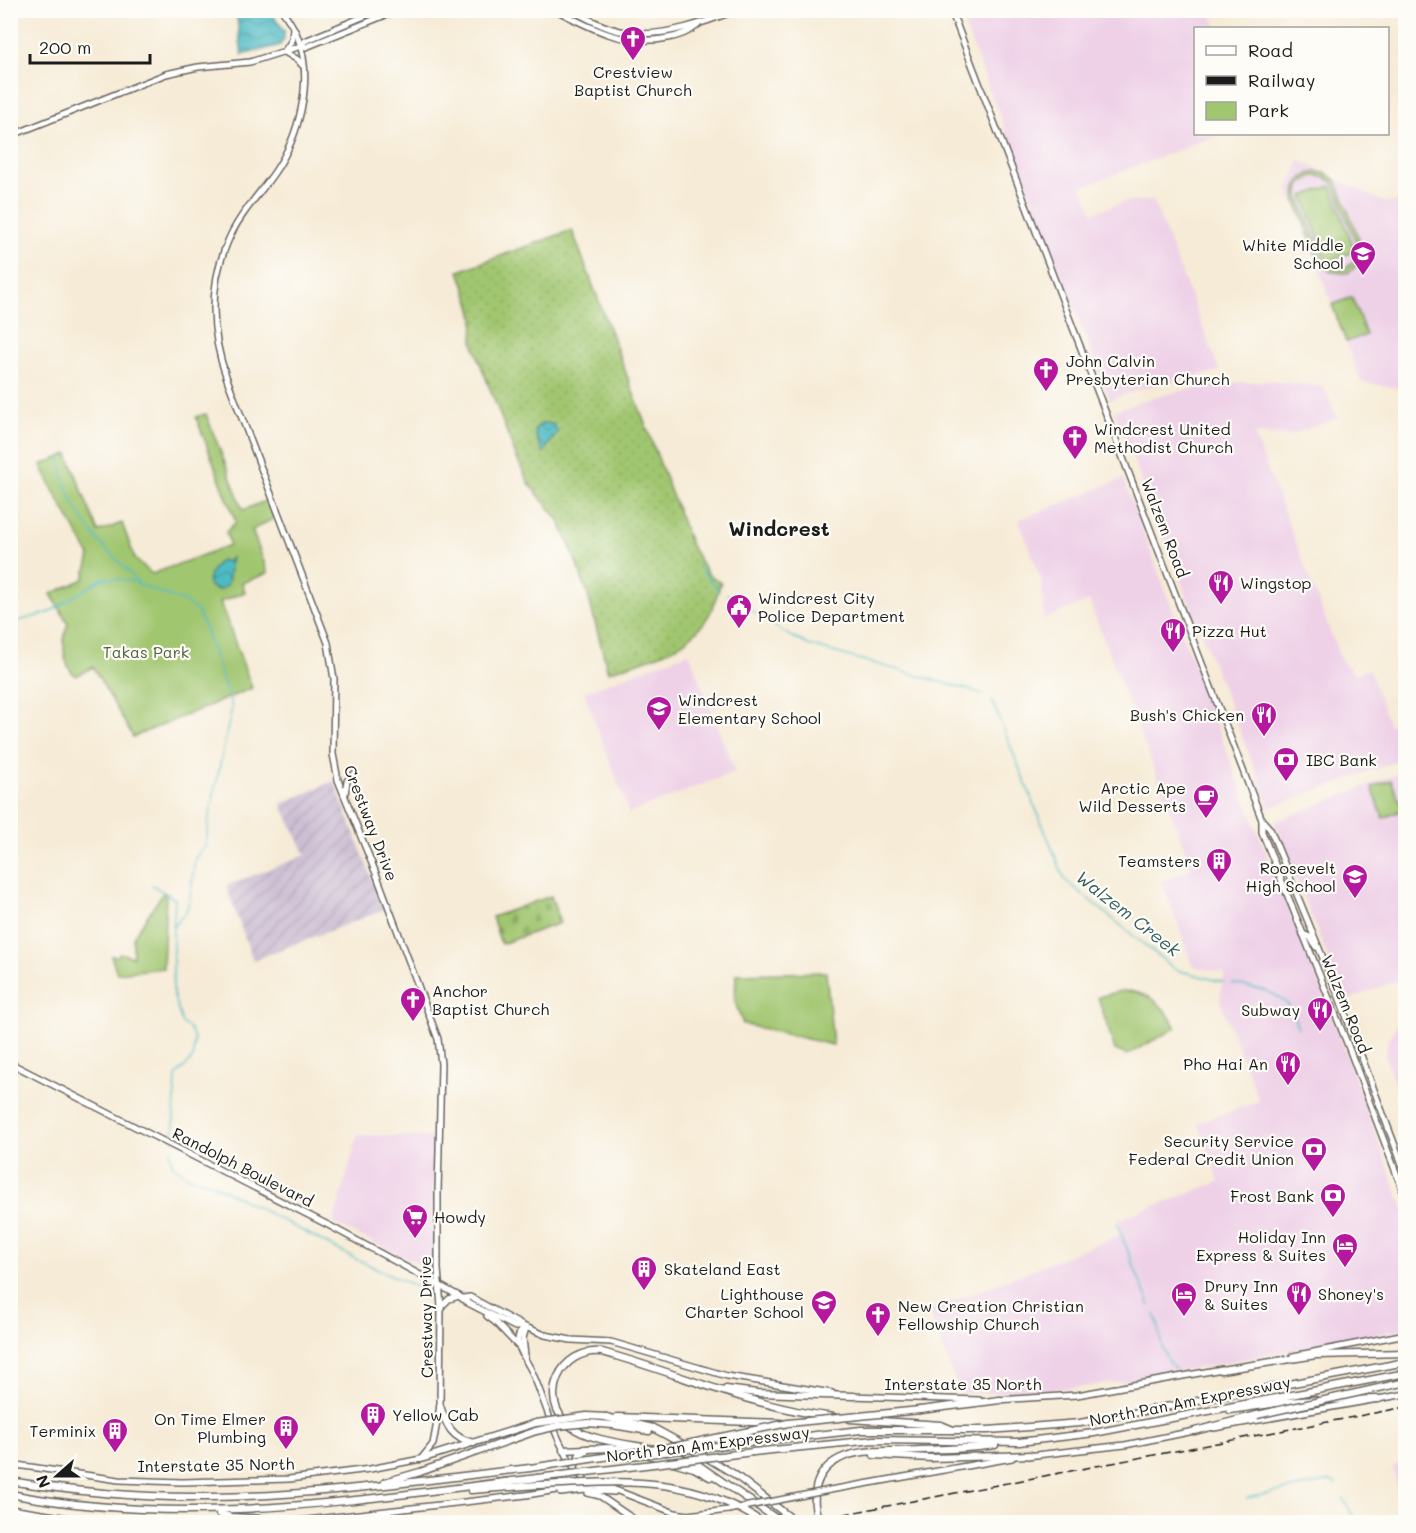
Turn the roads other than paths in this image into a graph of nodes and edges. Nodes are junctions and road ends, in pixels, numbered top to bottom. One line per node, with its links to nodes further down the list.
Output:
1 (282, 10): 9 (main road, Crestway Drive)
2 (379, 10): 10 (main road)
3 (398, 10): 11 (main road)
4 (556, 10): 8 (main road)
5 (571, 10): 8 (main road)
6 (737, 10): 8 (main road)
7 (951, 10): 18 (main road, Walzem Road)
8 (698, 25)
9 (292, 26): 10 (main road); 12 (main road, Crestway Drive); 13 (main road)
10 (319, 36): 12 (main road)
11 (314, 44): 12 (main road); 14 (main road)
12 (301, 46): 13 (main road); 14 (main road, Crestway Drive)
13 (285, 52): 14 (main road); 15 (main road)
14 (303, 67): 17 (main road, Crestway Drive)
15 (10, 136)
16 (354, 774): 17 (main road)
17 (345, 799): 26 (main road, Crestway Drive)
18 (1262, 820): 19 (main road, Walzem Road); 20 (main road, Walzem Road)
19 (1303, 934): 20 (main road); 22 (main road, Walzem Road)
20 (1324, 962): 23 (main road, Walzem Road)
21 (10, 1063): 26 (main road, Randolph Boulevard)
22 (1379, 1128): 23 (main road); 25 (main road, Walzem Road)
23 (1399, 1156): 24 (main road, Walzem Road)
24 (1406, 1174)
25 (1406, 1199)
26 (439, 1286): 27 (main road, Randolph Boulevard); 28 (main road, Crestway Drive)
27 (461, 1297): 28 (main road); 29 (main road, Randolph Boulevard); 30 (main road, Randolph Boulevard)
28 (441, 1307): 44 (main road, Crestway Drive)
29 (474, 1307): 30 (main road, Randolph Boulevard); 32 (main road)
30 (524, 1327): 32 (main road); 34 (main road); 41 (main road, Interstate 35 North)
31 (1406, 1334): 36 (main road, Interstate 35 North)
32 (520, 1348): 34 (main road)
33 (1406, 1353): 36 (highway)
34 (525, 1357): 55 (main road)
35 (1406, 1362): 49 (highway, North Pan Am Expressway)
36 (1221, 1370): 43 (main road, Interstate 35 North)
37 (1406, 1373): 45 (highway, North Pan Am Expressway)
38 (1406, 1382): 50 (highway, bridge)
39 (708, 1387): 41 (highway); 49 (highway); 66 (highway)
40 (1406, 1394): 42 (main road)
41 (854, 1396): 43 (main road, Interstate 35 North)
42 (1379, 1399): 45 (highway); 50 (main road)
43 (1000, 1400): 48 (highway, bridge)
44 (440, 1406): 53 (highway); 58 (main road, Crestway Drive)
45 (1203, 1413): 52 (highway, North Pan Am Expressway)
46 (605, 1417): 47 (highway); 48 (highway, bridge); 51 (highway)
47 (588, 1420): 51 (highway); 53 (highway, bridge); 64 (highway, bridge)
48 (788, 1423): 61 (highway, bridge)
49 (953, 1430): 61 (highway, North Pan Am Expressway, bridge)
50 (1195, 1431): 56 (main road)
51 (675, 1440): 79 (highway)
52 (1019, 1442): 57 (highway); 63 (highway, North Pan Am Expressway, bridge)
53 (475, 1443): 58 (highway)
54 (588, 1449): 55 (highway); 60 (highway); 66 (highway)
55 (563, 1450): 60 (main road)
56 (1030, 1455): 57 (highway); 68 (main road, bridge)
57 (847, 1456): 80 (highway)
58 (421, 1459): 59 (main road, Interstate 35 North)
59 (10, 1464)
60 (574, 1467): 65 (main road)
61 (530, 1468): 64 (highway, North Pan Am Expressway)
62 (10, 1481): 64 (highway, North Pan Am Expressway)
63 (538, 1482): 72 (highway, North Pan Am Expressway); 77 (highway, bridge)
64 (376, 1485)
65 (589, 1485): 68 (main road); 70 (main road)
66 (735, 1489): 78 (highway)
67 (578, 1492): 68 (main road); 70 (main road); 76 (main road)
68 (622, 1493)
69 (10, 1494): 72 (highway, North Pan Am Expressway)
70 (526, 1495): 73 (main road)
71 (10, 1509): 74 (main road)
72 (210, 1511): 73 (highway)
73 (294, 1521): 75 (main road)
74 (94, 1522)
75 (280, 1522)
76 (638, 1522)
77 (762, 1522)
78 (781, 1522)
79 (796, 1522)
80 (819, 1522)

